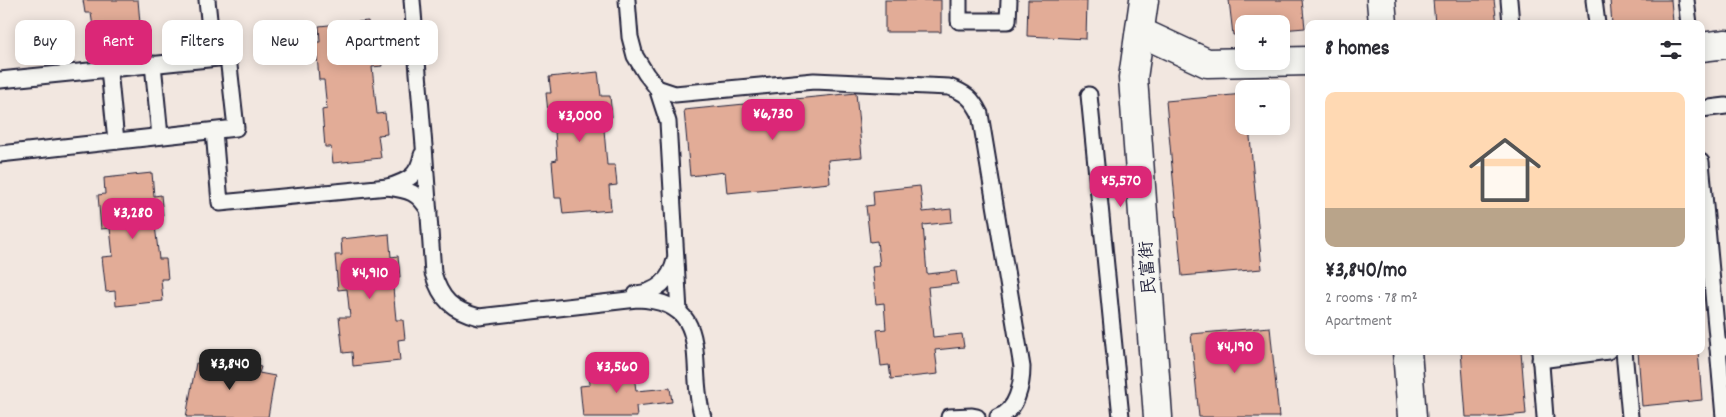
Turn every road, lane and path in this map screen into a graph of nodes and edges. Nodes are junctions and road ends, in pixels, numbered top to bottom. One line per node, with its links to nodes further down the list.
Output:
1 (207, 0): 11 (lane)
2 (412, 0): 32 (lane)
3 (627, 0): 25 (lane)
4 (959, 0): 5 (lane)
5 (1009, 0)
6 (1144, 0): 16 (street, 民富街)
7 (1381, 0): 12 (street)
8 (1509, 0): 13 (lane)
9 (1594, 0): 14 (lane)
10 (1686, 0): 15 (lane)
11 (209, 20)
12 (1383, 20)
13 (1511, 20)
14 (1596, 20)
15 (1688, 20)
16 (1140, 32): 19 (street); 52 (street, 民富街)
17 (1726, 44): 18 (street)
18 (1705, 47)
19 (1305, 61)
20 (162, 63): 21 (lane)
21 (153, 64): 23 (lane); 30 (lane)
22 (229, 65): 29 (lane)
23 (109, 69): 24 (lane); 31 (lane)
24 (0, 80)
25 (657, 88): 37 (lane); 45 (lane)
26 (1090, 95): 51 (lane)
27 (1726, 106): 28 (lane)
28 (1705, 109)
29 (214, 130): 30 (lane); 34 (lane)
30 (160, 136): 31 (lane)
31 (116, 141): 33 (lane)
32 (424, 146): 34 (lane); 36 (lane)
33 (0, 154)
34 (388, 187): 36 (lane)
35 (1705, 197): 40 (lane)
36 (429, 211): 38 (lane)
37 (677, 250): 38 (lane); 39 (lane)
38 (574, 306): 39 (lane)
39 (679, 312): 47 (lane)
40 (1722, 348): 56 (lane)
41 (1408, 355): 53 (street)
42 (1554, 355): 44 (lane)
43 (1624, 355): 55 (lane)
44 (1540, 356): 54 (lane)
45 (1018, 395): 49 (lane); 50 (lane)
46 (976, 416): 48 (lane)
47 (703, 417)
48 (949, 417)
49 (998, 417)
50 (1016, 417)
51 (1120, 417)
52 (1158, 417)
53 (1412, 417)
54 (1545, 417)
55 (1630, 417)
56 (1724, 417)

